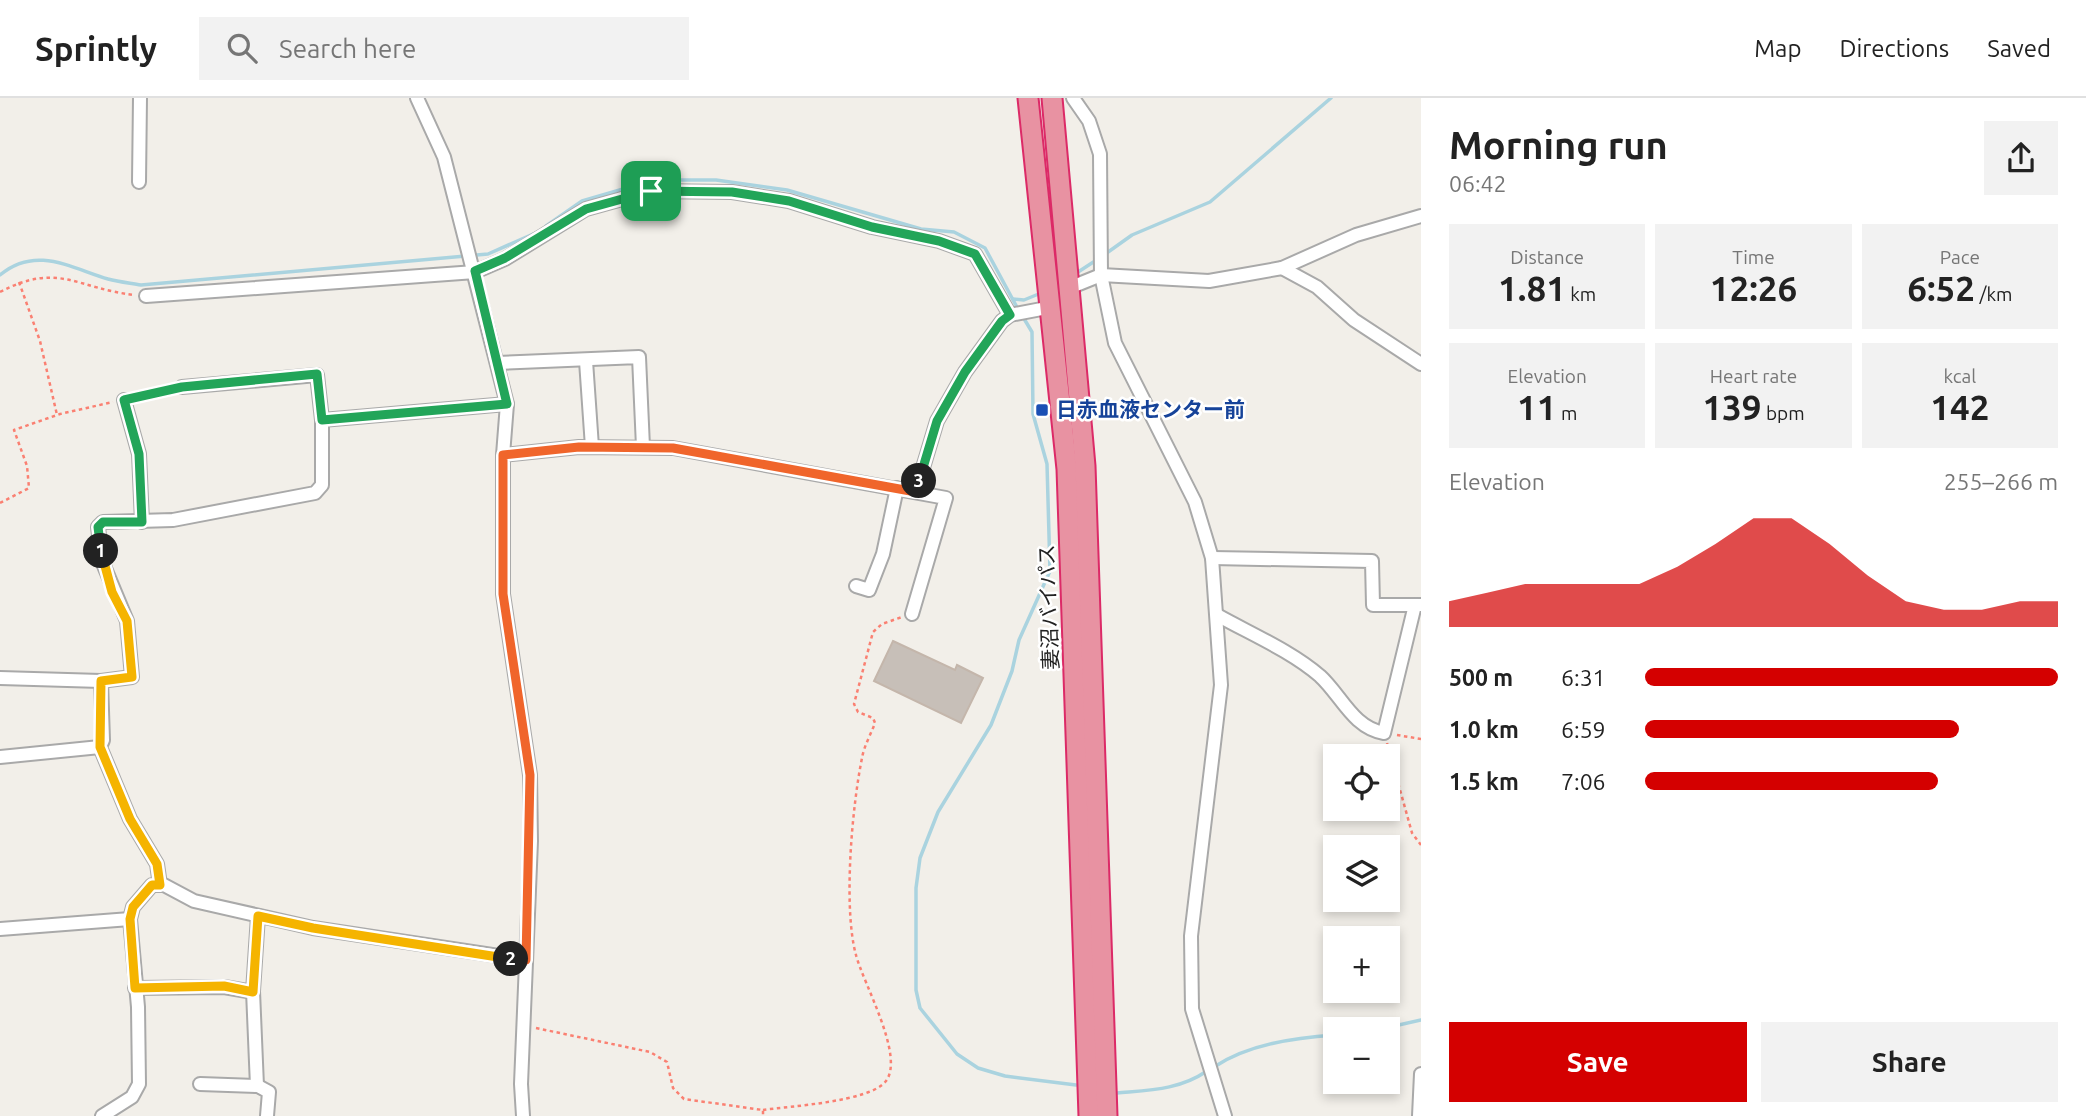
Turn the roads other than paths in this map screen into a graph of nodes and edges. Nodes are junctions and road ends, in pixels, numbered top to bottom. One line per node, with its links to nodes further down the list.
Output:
1 (140, 98): 6 (street)
2 (417, 98): 9 (street)
3 (1028, 98): 12 (highway, 妻沼バイパス)
4 (1052, 98): 11 (highway, 妻沼バイパス)
5 (1073, 98): 10 (street)
6 (139, 181)
7 (1421, 216): 8 (street)
8 (1282, 268): 10 (street); 17 (street)
9 (475, 271): 13 (street); 14 (street); 16 (street)
10 (1101, 271): 11 (street); 28 (street)
11 (1068, 282): 51 (highway, 妻沼バイパス)
12 (1051, 294): 14 (street); 50 (highway, 妻沼バイパス)
13 (146, 296)
14 (1011, 315): 26 (street)
15 (586, 361): 16 (street); 22 (street); 23 (street)
16 (497, 363): 20 (street)
17 (1421, 364)
18 (182, 387): 21 (street)
19 (124, 400): 27 (street)
20 (507, 404): 21 (street); 24 (street)
21 (322, 420): 27 (street)
22 (592, 447): 23 (street); 24 (street)
23 (643, 447): 25 (street)
24 (503, 455): 41 (street)
25 (897, 488): 26 (street); 29 (street)
26 (916, 492): 31 (street)
27 (142, 522): 34 (street)
28 (1212, 558): 30 (street); 32 (street)
29 (856, 586)
30 (1418, 605): 32 (street)
31 (912, 614)
32 (1217, 615): 52 (street)
33 (0, 678): 34 (street)
34 (101, 681): 35 (street)
35 (100, 747): 36 (street); 37 (street)
36 (0, 757)
37 (160, 885): 38 (street); 39 (street)
38 (258, 916): 41 (street); 43 (street)
39 (130, 919): 40 (street); 42 (street)
40 (0, 929)
41 (526, 960): 49 (street)
42 (135, 988): 43 (street); 47 (street)
43 (253, 992): 46 (street)
44 (1421, 1074): 53 (street)
45 (200, 1084): 46 (street)
46 (257, 1086): 48 (street)
47 (102, 1116)
48 (267, 1116)
49 (523, 1116)
50 (1089, 1116)
51 (1107, 1116)
52 (1225, 1116)
53 (1419, 1116)

